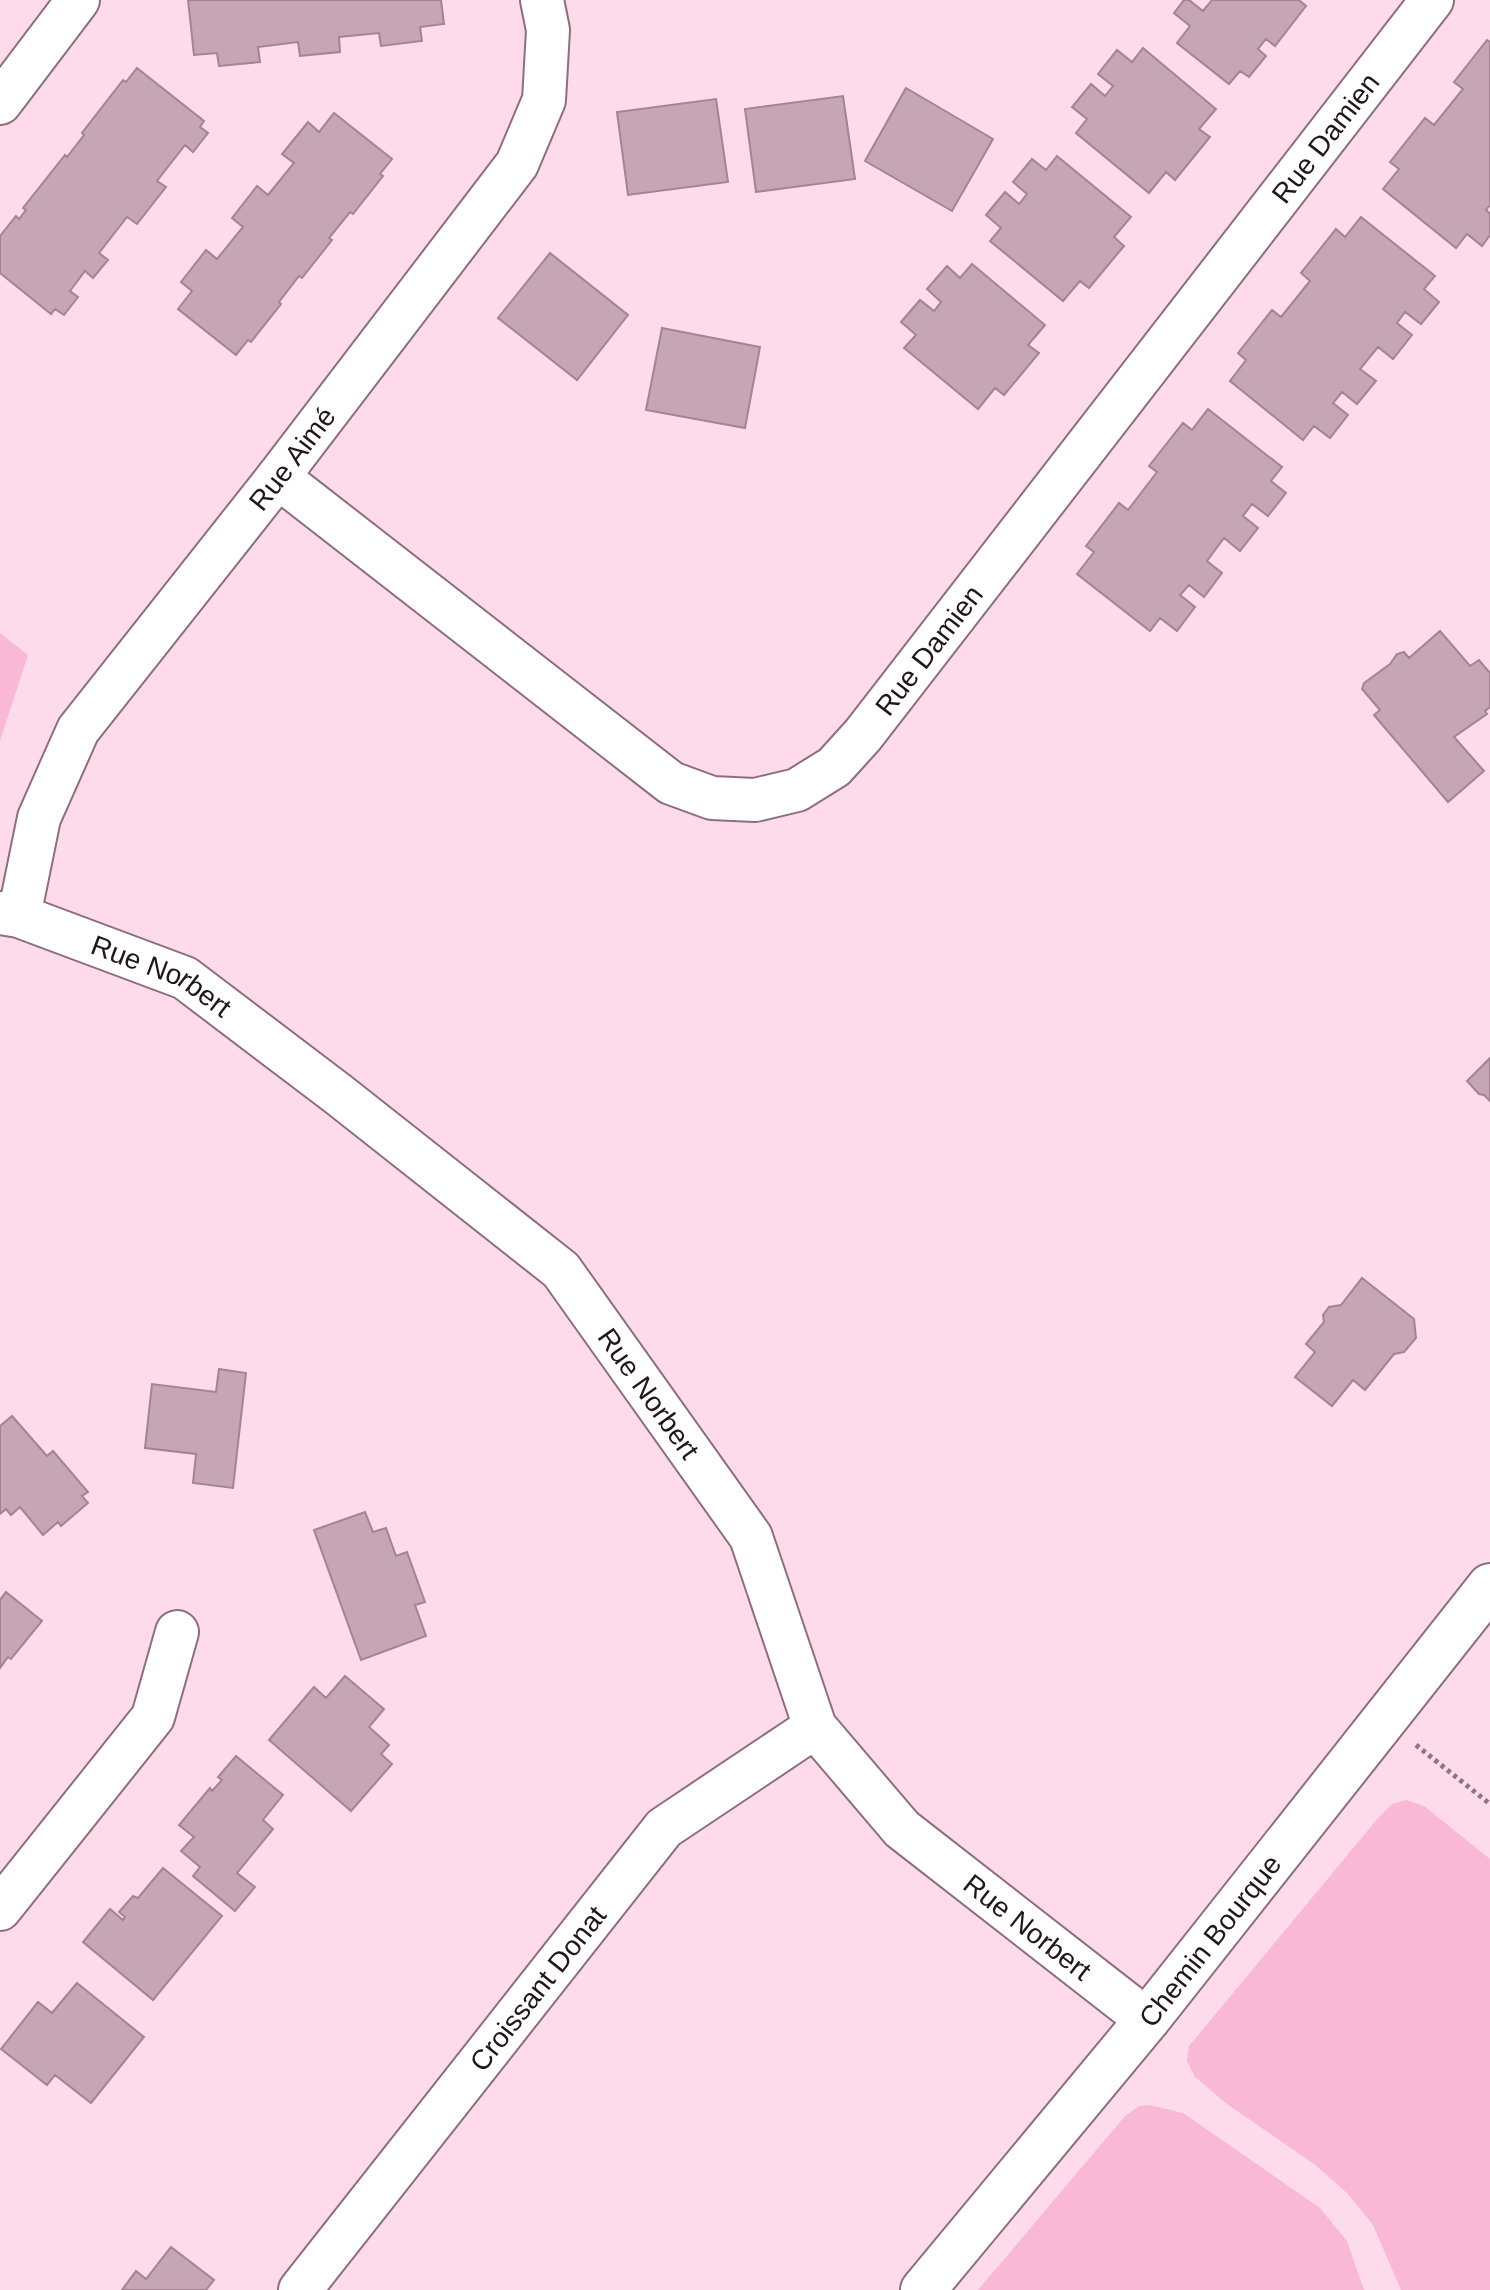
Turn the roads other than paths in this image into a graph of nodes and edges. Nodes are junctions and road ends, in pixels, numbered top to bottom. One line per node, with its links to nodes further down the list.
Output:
1 (78, 0): 4 (street)
2 (542, 0): 5 (street, Rue Aimé)
3 (1432, 0): 5 (street, Rue Damien)
4 (0, 103)
5 (278, 477): 6 (street, Rue Aimé)
6 (9, 915): 9 (street, Rue Norbert)
7 (1490, 1586): 11 (street, Chemin Bourque)
8 (177, 1632): 10 (street)
9 (815, 1727): 11 (street, Rue Norbert); 12 (street, Croissant Donat)
10 (0, 1909)
11 (1147, 2020): 13 (street, Chemin Bourque)
12 (300, 2290)
13 (923, 2290)

